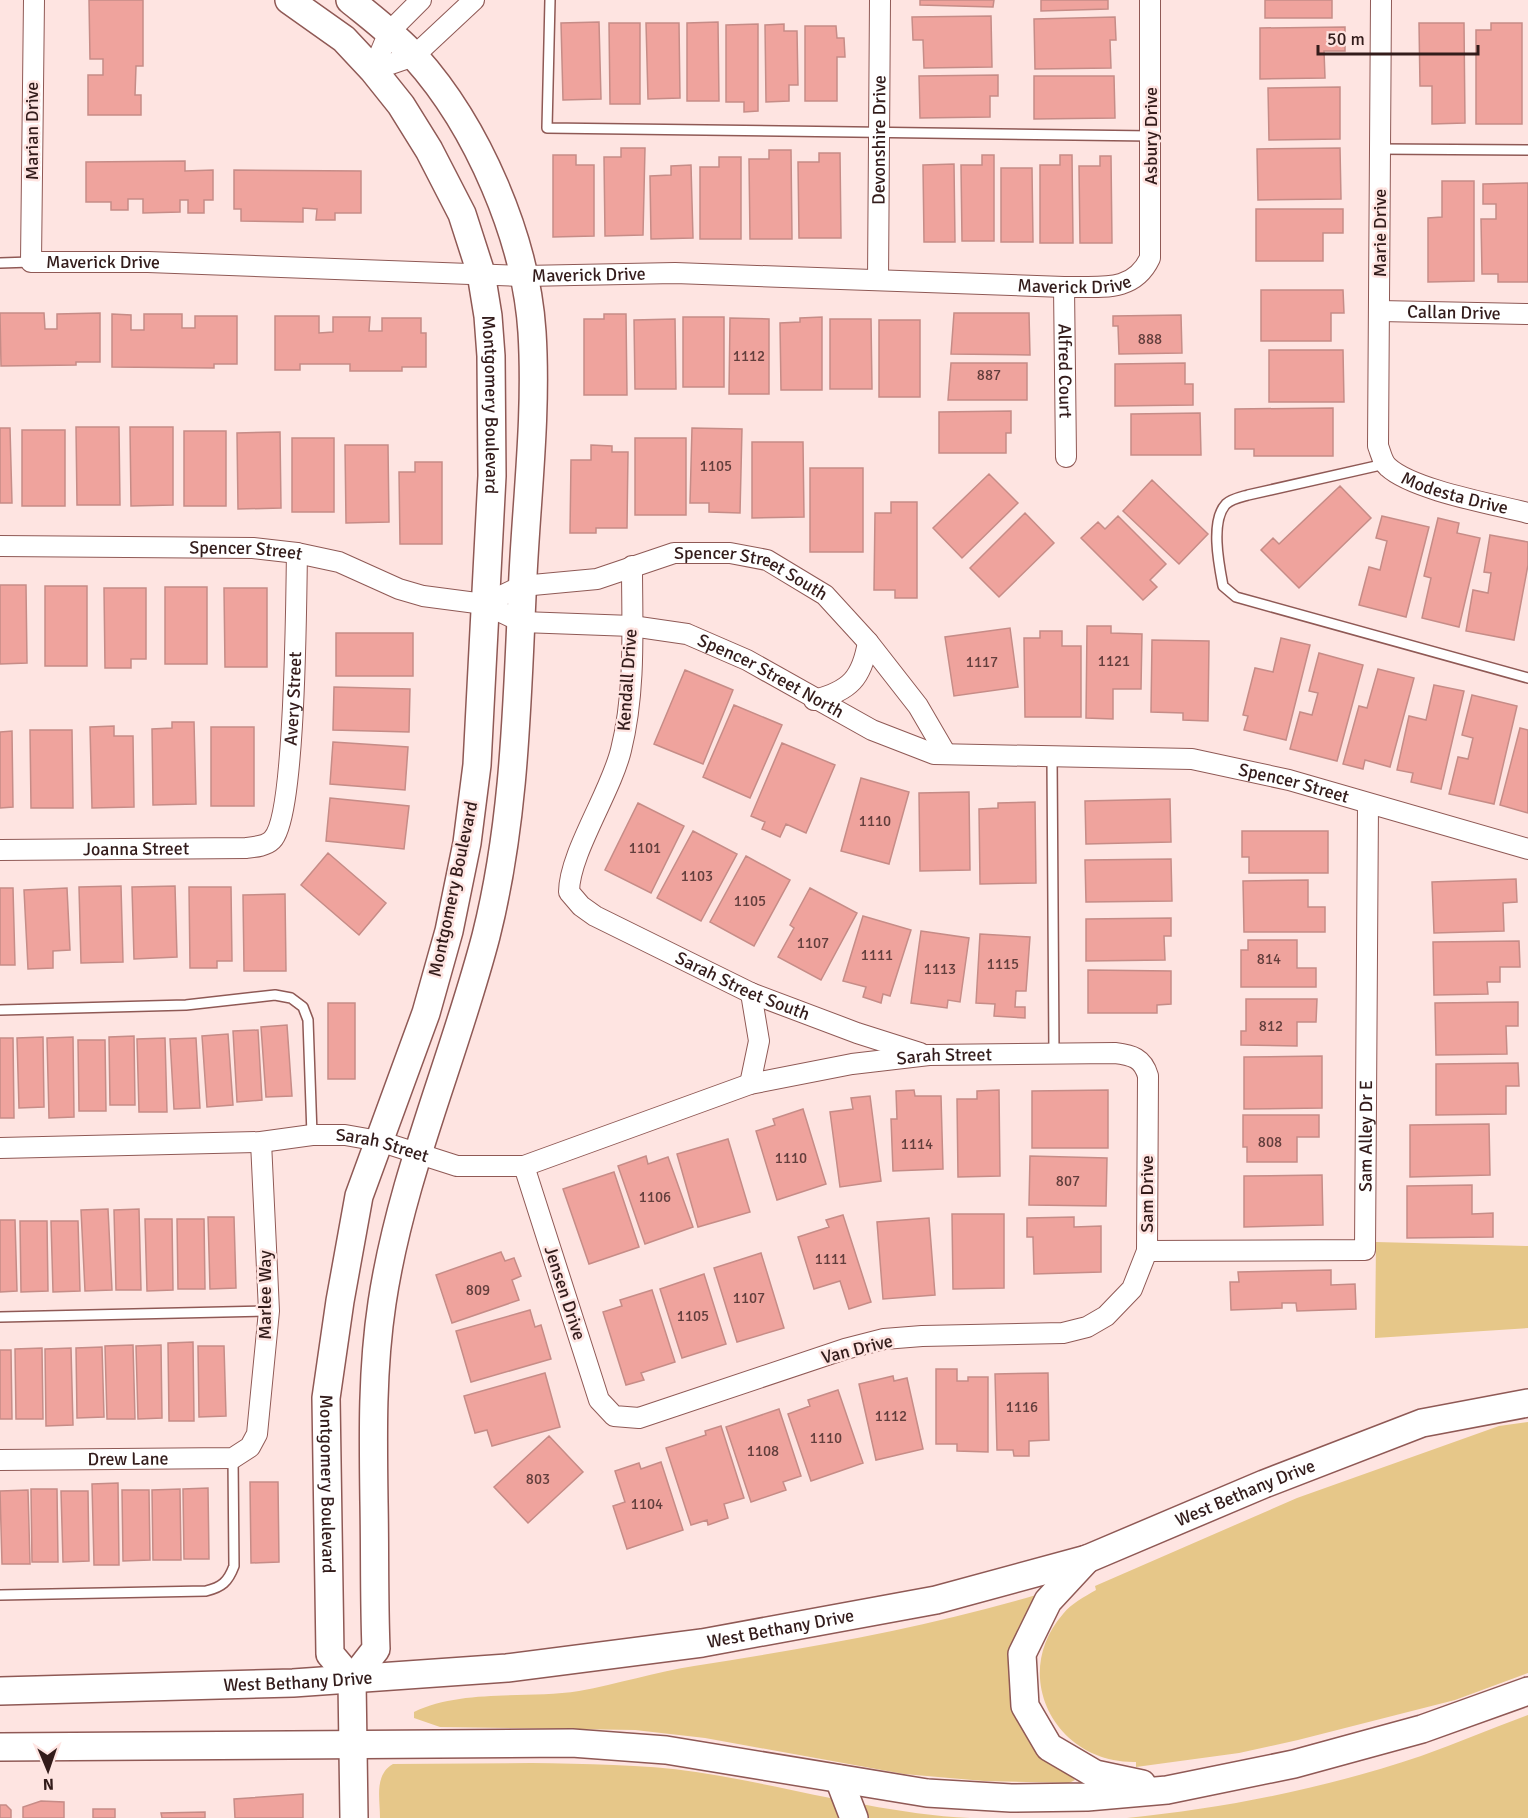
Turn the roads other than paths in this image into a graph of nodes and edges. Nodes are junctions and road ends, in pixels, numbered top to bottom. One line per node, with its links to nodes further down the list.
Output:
1 (34, 0): 17 (street, Marian Drive)
2 (289, 0): 12 (street, Montgomery Boulevard)
3 (350, 0): 10 (street)
4 (421, 0): 10 (street)
5 (550, 0): 13 (lane)
6 (880, 0): 13 (street, Devonshire Drive)
7 (1150, 0): 14 (street, Asbury Drive)
8 (1381, 0): 15 (street, Marie Drive)
9 (461, 4): 11 (street)
10 (389, 32): 11 (street); 12 (street)
11 (414, 56): 12 (street); 21 (street)
12 (373, 70): 20 (street, Montgomery Boulevard)
13 (880, 133): 14 (lane); 22 (street, Devonshire Drive)
14 (1152, 136): 19 (street, Asbury Drive)
15 (1379, 149): 16 (lane); 24 (street, Marie Drive)
16 (1528, 150)
17 (31, 262): 18 (lane); 20 (street, Maverick Drive)
18 (0, 263)
19 (1144, 271): 23 (street, Maverick Drive)
20 (481, 273): 21 (street, Maverick Drive); 33 (street, Montgomery Boulevard)
21 (524, 276): 22 (street, Maverick Drive); 32 (street)
22 (878, 280): 23 (street, Maverick Drive)
23 (1064, 287): 26 (street, Alfred Court)
24 (1380, 310): 25 (street, Callan Drive); 27 (street, Marie Drive)
25 (1528, 314)
26 (1066, 457)
27 (1385, 464): 28 (street, Modesta Drive); 37 (lane)
28 (1528, 513)
29 (0, 546): 30 (street, Spencer Street)
30 (297, 553): 33 (street, Spencer Street); 42 (street, Avery Street)
31 (632, 566): 32 (street, Spencer Street South); 35 (street, Kendall Drive); 36 (street, Spencer Street South)
32 (522, 586): 33 (street, Spencer Street South); 34 (street)
33 (484, 604): 34 (street, Spencer Street North); 53 (street, Montgomery Boulevard)
34 (522, 622): 35 (street, Spencer Street North); 56 (street)
35 (632, 626): 38 (street, Spencer Street North); 45 (street, Kendall Drive)
36 (868, 642): 38 (street); 39 (street, Spencer Street South)
37 (1528, 678)
38 (814, 700): 39 (street, Spencer Street North)
39 (946, 754): 40 (street, Spencer Street North)
40 (1052, 757): 41 (street, Spencer Street); 48 (lane)
41 (1368, 804): 43 (street, Spencer Street); 58 (street, Sam Alley Dr E)
42 (273, 840): 44 (street, Joanna Street)
43 (1528, 849)
44 (0, 850)
45 (569, 892): 46 (street, Sarah Street South)
46 (751, 993): 49 (street, Sarah Street South); 51 (street)
47 (0, 1010): 52 (lane)
48 (1054, 1054): 49 (street, Sarah Street); 50 (street, Sarah Street)
49 (928, 1055): 51 (street, Sarah Street)
50 (1140, 1060): 58 (street, Sam Drive)
51 (750, 1084): 57 (street, Sarah Street)
52 (312, 1135): 53 (street, Sarah Street); 54 (street, Sarah Street)
53 (379, 1141): 56 (street, Sarah Street); 68 (street, Montgomery Boulevard)
54 (261, 1142): 55 (street, Sarah Street); 59 (street, Marlee Way)
55 (0, 1148)
56 (416, 1154): 57 (street, Sarah Street); 68 (street)
57 (524, 1166): 63 (street, Jensen Drive)
58 (1147, 1251): 60 (street, Sam Drive)
59 (269, 1311): 61 (lane); 64 (street, Marlee Way)
60 (1106, 1316): 63 (street, Van Drive)
61 (0, 1317)
62 (1528, 1403): 66 (street, West Bethany Drive)
63 (614, 1416)
64 (233, 1458): 65 (street, Drew Lane); 67 (lane)
65 (0, 1460)
66 (1087, 1559): 68 (street, West Bethany Drive); 74 (street)
67 (0, 1595)
68 (352, 1680): 69 (street, West Bethany Drive); 71 (street)
69 (0, 1690)
70 (1528, 1691): 74 (street)
71 (352, 1745): 72 (street); 73 (street); 76 (street)
72 (0, 1747)
73 (839, 1779): 75 (street); 77 (street)
74 (1167, 1790): 75 (street)
75 (1011, 1798): 78 (street)
76 (354, 1818)
77 (854, 1818)
78 (991, 1818)

